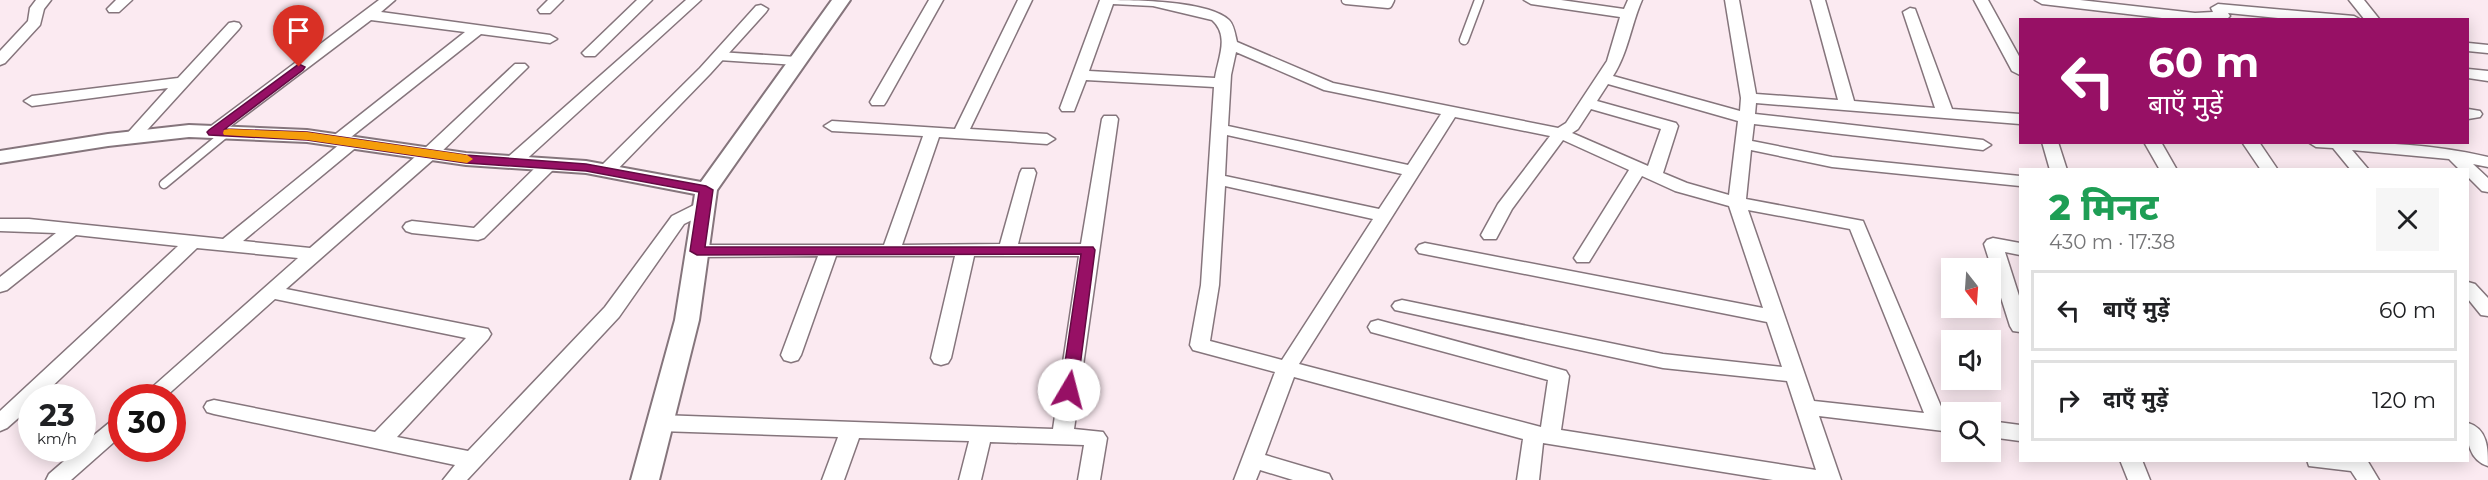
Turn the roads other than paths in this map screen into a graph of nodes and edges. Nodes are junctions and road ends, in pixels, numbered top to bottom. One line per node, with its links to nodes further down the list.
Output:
1 (44, 0): 30 (street)
2 (388, 0): 24 (street)
3 (645, 0): 39 (street)
4 (694, 0): 81 (street)
5 (841, 0): 42 (street)
6 (936, 0): 53 (street)
7 (1025, 0): 67 (street)
8 (1107, 0): 9 (street); 46 (street)
9 (1125, 0): 25 (street)
10 (1223, 0): 25 (street)
11 (1346, 0): 12 (lane)
12 (1390, 0)
13 (1479, 0): 33 (lane)
14 (1531, 0): 21 (street)
15 (1732, 0): 51 (street)
16 (1818, 0): 55 (street)
17 (1981, 0): 34 (street)
18 (2042, 0): 20 (street)
19 (2356, 0): 27 (street)
20 (2062, 1): 26 (street)
21 (1632, 7): 48 (street)
22 (761, 9): 40 (street)
23 (1910, 12): 58 (street)
24 (368, 15): 29 (street); 65 (street)
25 (1217, 16): 36 (street)
26 (2331, 18)
27 (2371, 18)
28 (234, 26): 49 (street)
29 (478, 29): 31 (street); 70 (street)
30 (20, 38): 32 (street); 41 (street)
31 (550, 39)
32 (0, 40)
33 (1464, 40)
34 (2003, 40): 35 (street); 44 (street)
35 (2019, 41)
36 (1230, 44): 50 (street); 57 (street)
37 (2469, 47): 38 (lane)
38 (2488, 49)
39 (590, 52)
40 (719, 56): 42 (lane); 90 (street)
41 (0, 60)
42 (797, 61): 98 (street)
43 (520, 67): 78 (street)
44 (2019, 69)
45 (2469, 74): 47 (street)
46 (1080, 75): 50 (street); 56 (street)
47 (2488, 76)
48 (1604, 78): 54 (street); 59 (street)
49 (182, 82): 52 (street); 68 (street)
50 (1223, 83): 63 (street)
51 (1749, 98): 55 (street); 59 (street)
52 (32, 101)
53 (878, 102)
54 (1587, 103): 66 (street); 92 (street)
55 (1847, 105): 58 (street)
56 (1068, 108)
57 (1451, 111): 66 (street); 91 (street)
58 (1945, 113): 60 (street)
59 (1747, 118): 71 (street); 76 (street)
60 (2019, 118)
61 (1110, 119): 111 (street)
62 (832, 126): 64 (street)
63 (1220, 129): 91 (street); 94 (street)
64 (933, 132): 67 (street); 114 (street)
65 (220, 133): 68 (street); 70 (street); 96 (lane)
66 (1560, 133): 92 (street); 104 (street)
67 (960, 134): 69 (street)
68 (132, 137): 80 (street)
69 (1047, 139)
70 (345, 141): 78 (street); 106 (street)
71 (1744, 144): 95 (street); 99 (street)
72 (2051, 144): 84 (street)
73 (2153, 144): 85 (street)
74 (2251, 144): 86 (street)
75 (2338, 144): 77 (street); 87 (street)
76 (1983, 145)
77 (2379, 145): 79 (street)
78 (429, 154): 81 (street); 115 (street)
79 (2454, 154): 82 (street); 88 (street)
80 (0, 157)
81 (513, 162): 83 (street)
82 (2488, 162)
83 (548, 165): 90 (street); 102 (street)
84 (2058, 168)
85 (2168, 168)
86 (2269, 168)
87 (2359, 168)
88 (2468, 168)
89 (2469, 169): 97 (street)
90 (606, 171): 98 (street)
91 (1413, 171): 100 (street)
92 (1646, 172): 99 (street); 116 (street)
93 (1028, 173): 110 (street)
94 (1216, 179): 100 (street); 127 (street)
95 (2019, 181)
96 (164, 184)
97 (2488, 187)
98 (705, 198): 112 (street); 146 (street)
99 (1737, 203): 122 (street); 132 (street)
100 (1386, 216): 127 (street)
101 (0, 225): 103 (street)
102 (412, 227)
103 (73, 230): 105 (street); 117 (street)
104 (1490, 235)
105 (193, 242): 106 (street); 133 (street)
106 (227, 245): 115 (street)
107 (1425, 249): 122 (street)
108 (2019, 249): 123 (street)
109 (966, 250): 110 (street); 114 (street); 126 (street)
110 (1008, 250): 111 (street)
111 (1089, 250): 143 (street)
112 (697, 251): 113 (street); 134 (street)
113 (829, 251): 114 (street); 125 (street)
114 (891, 251)
115 (312, 254): 119 (street)
116 (1583, 258)
117 (0, 286)
118 (2469, 289): 121 (street)
119 (268, 292): 129 (street); 144 (street)
120 (1402, 306): 128 (street)
121 (2488, 310)
122 (1775, 317): 128 (street)
123 (2019, 323)
124 (1378, 327): 142 (street)
125 (791, 355)
126 (941, 358)
127 (1287, 368): 142 (street); 150 (street)
128 (1794, 375): 131 (street)
129 (166, 384)
130 (214, 407): 144 (street)
131 (1805, 407): 135 (street); 160 (street)
132 (1941, 415)
133 (0, 423)
134 (660, 423): 136 (street); 153 (street)
135 (1941, 424)
136 (851, 429): 140 (street); 154 (street)
137 (2001, 430): 139 (street)
138 (2469, 431): 145 (street)
139 (2019, 433)
140 (982, 434): 143 (street); 155 (street)
141 (108, 435): 151 (street)
142 (1542, 435): 158 (street); 159 (street)
143 (1062, 437): 156 (street)
144 (380, 441): 146 (street)
145 (2488, 458)
146 (472, 460): 152 (street)
147 (2132, 462): 161 (street)
148 (2328, 462): 149 (street)
149 (2360, 468)
150 (1249, 470): 157 (street)
151 (57, 480)
152 (454, 480)
153 (645, 480)
154 (833, 480)
155 (970, 480)
156 (1089, 480)
157 (1321, 480)
158 (1528, 480)
159 (1825, 480)
160 (1830, 480)
161 (2139, 480)

